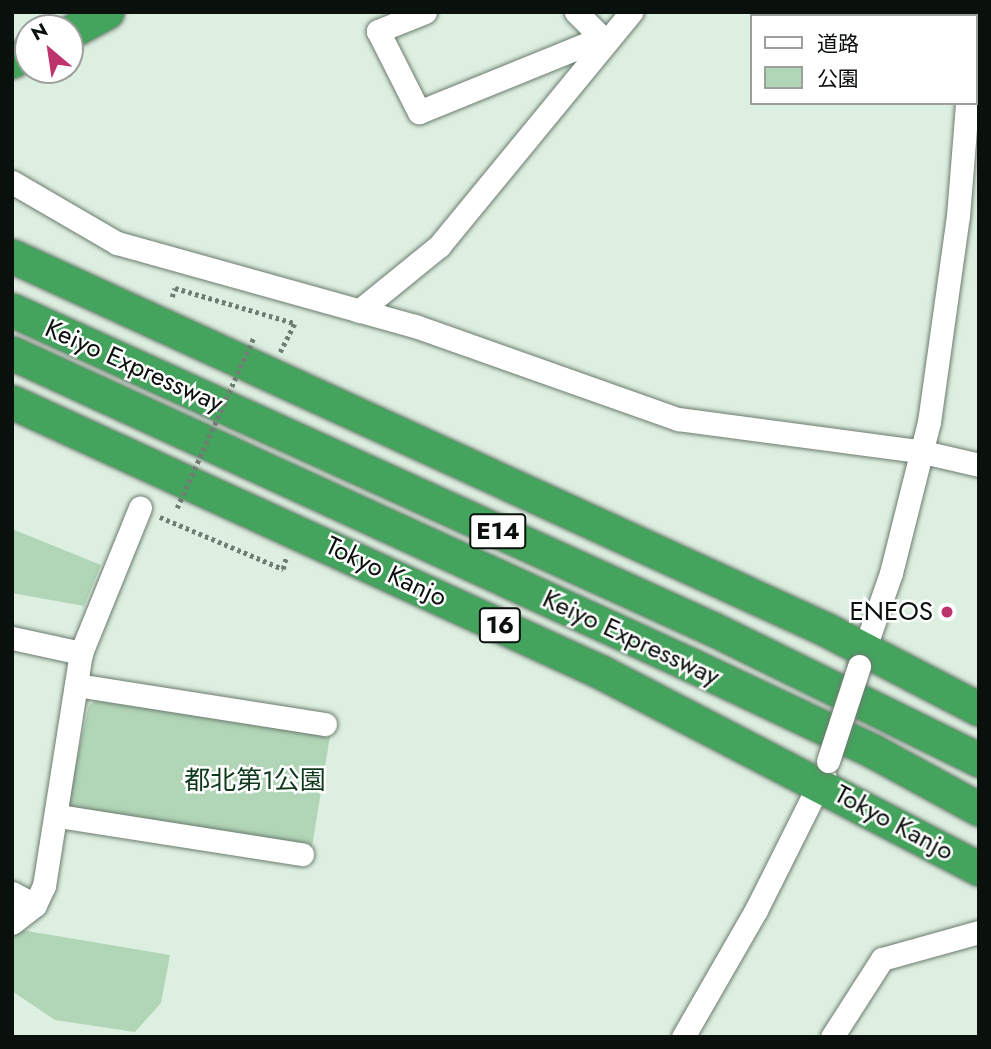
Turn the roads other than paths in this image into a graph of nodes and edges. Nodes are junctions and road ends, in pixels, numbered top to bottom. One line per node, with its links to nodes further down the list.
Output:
1 (425, 12): 6 (street)
2 (576, 12): 6 (street)
3 (631, 12): 6 (street)
4 (106, 13): 5 (highway)
5 (84, 25)
6 (606, 43): 11 (street)
7 (967, 105): 14 (street)
8 (12, 182): 11 (street)
9 (12, 256): 19 (highway)
10 (12, 310): 23 (highway, Keiyo Expressway / E14)
11 (359, 311): 14 (street)
12 (12, 353): 25 (highway, Keiyo Expressway / E14)
13 (12, 402): 24 (highway, Tokyo Kanjo / 16)
14 (919, 451): 15 (street); 19 (street)
15 (979, 465)
16 (146, 510): 18 (street)
17 (12, 638): 18 (street)
18 (81, 653): 20 (street)
19 (862, 658): 21 (highway); 24 (street, bridge)
20 (76, 685): 22 (street); 26 (street)
21 (979, 709)
22 (324, 724)
23 (979, 760)
24 (825, 772): 28 (highway, Tokyo Kanjo / 16); 33 (street)
25 (979, 809)
26 (58, 816): 27 (street); 30 (street)
27 (303, 854)
28 (979, 869)
29 (12, 893): 30 (street)
30 (35, 905): 31 (street)
31 (12, 923)
32 (979, 932): 34 (street)
33 (683, 1037)
34 (832, 1037)

